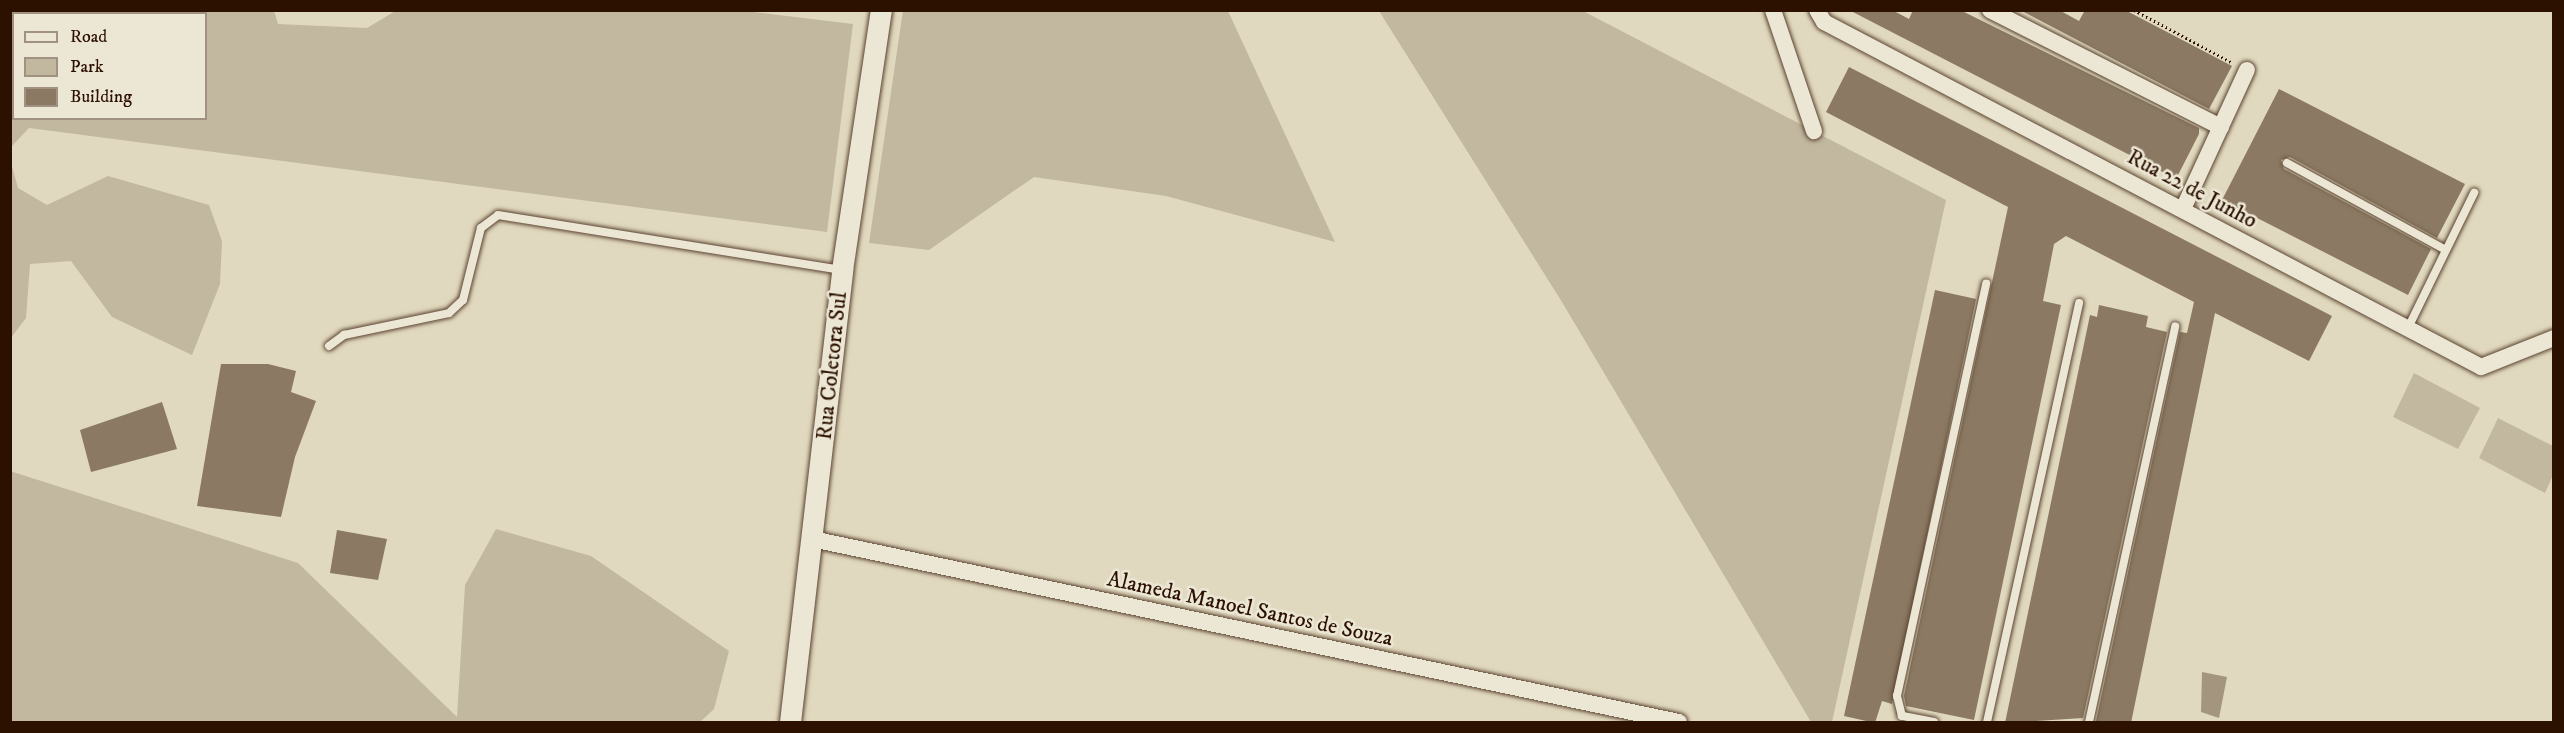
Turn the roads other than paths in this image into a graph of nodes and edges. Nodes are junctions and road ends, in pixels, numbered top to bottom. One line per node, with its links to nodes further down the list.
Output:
1 (881, 10): 12 (street, Rua Coletora Sul)
2 (1773, 10): 7 (street)
3 (1817, 10): 10 (street, Rua 22 de Junho)
4 (1990, 10): 6 (street)
5 (2247, 70): 6 (street)
6 (2221, 127): 10 (street)
7 (1815, 131)
8 (2287, 163): 11 (lane)
9 (2474, 193): 11 (lane)
10 (2183, 209): 16 (street, Rua 22 de Junho)
11 (2444, 249): 16 (lane)
12 (842, 270): 18 (lane); 19 (street, Rua Coletora Sul)
13 (1986, 284): 22 (lane)
14 (2079, 303): 23 (lane)
15 (2175, 326): 24 (lane)
16 (2407, 331): 17 (street, Rua 22 de Junho)
17 (2553, 338)
18 (329, 346)
19 (812, 539): 20 (street, Rua Coletora Sul); 21 (street, Alameda Manoel Santos de Souza)
20 (790, 723)
21 (1679, 723)
22 (1934, 723)
23 (1987, 723)
24 (2089, 723)

